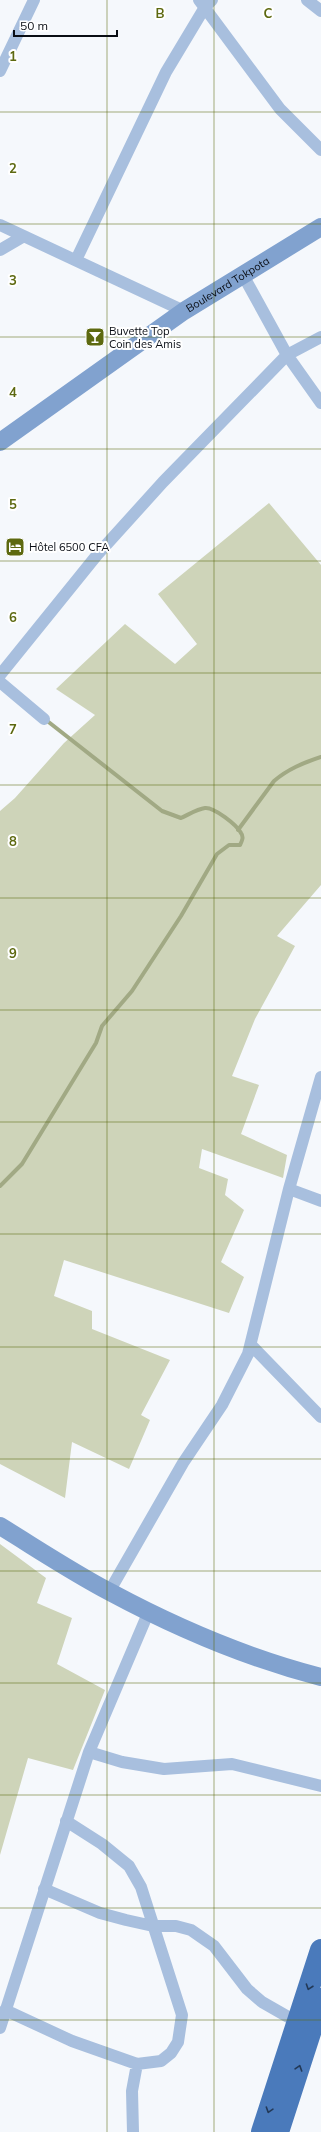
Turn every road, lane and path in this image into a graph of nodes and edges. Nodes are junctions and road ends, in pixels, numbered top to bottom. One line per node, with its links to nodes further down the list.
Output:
1 (34, 0): 5 (street)
2 (306, 0): 4 (street)
3 (205, 2): 6 (street); 11 (street)
4 (321, 11)
5 (0, 71)
6 (321, 150)
7 (0, 225): 9 (street)
8 (321, 227): 12 (street, Boulevard Tokpota)
9 (24, 236): 10 (street); 11 (street)
10 (0, 250)
11 (76, 260): 13 (street)
12 (243, 275): 13 (street, Boulevard Tokpota); 15 (street)
13 (184, 311): 17 (street, Boulevard Tokpota)
14 (321, 337): 15 (street)
15 (287, 355): 16 (street); 18 (street)
16 (321, 403)
17 (0, 442)
18 (0, 675)
19 (0, 682): 20 (street)
20 (44, 719)
21 (321, 1077): 22 (street)
22 (289, 1189): 23 (street); 24 (street)
23 (321, 1201)
24 (250, 1345): 25 (street); 27 (street)
25 (321, 1416)
26 (0, 1526): 27 (street)
27 (109, 1592): 28 (street)
28 (149, 1611): 29 (street); 30 (street)
29 (321, 1677)
30 (89, 1752): 31 (street); 32 (street)
31 (321, 1786)
32 (66, 1821): 33 (street); 34 (street)
33 (44, 1889): 34 (street); 37 (street)
34 (152, 1926): 38 (street); 40 (street)
35 (321, 1950): 38 (highway, one-way to 38)
36 (321, 1999): 43 (highway, one-way to 36)
37 (5, 2010): 39 (street); 40 (street)
38 (297, 2022): 42 (highway, one-way to 42)
39 (0, 2028)
40 (137, 2064): 41 (street)
41 (133, 2132)
42 (262, 2132)
43 (278, 2132)

